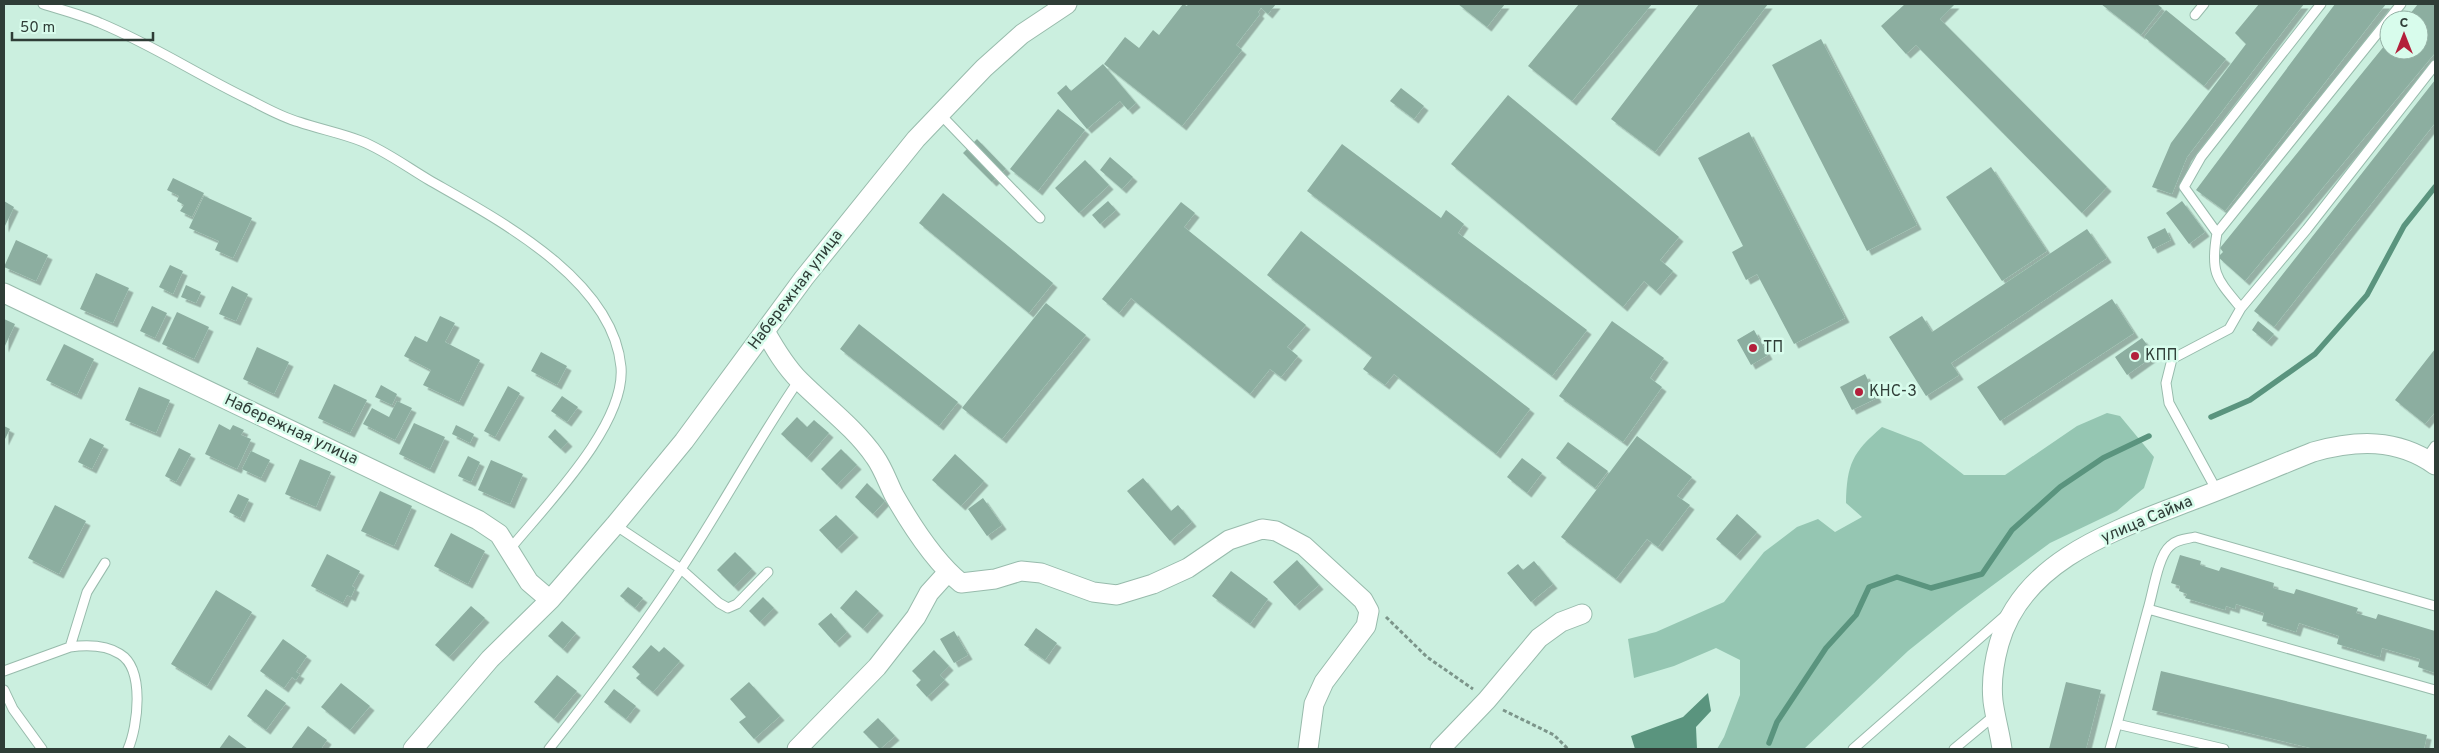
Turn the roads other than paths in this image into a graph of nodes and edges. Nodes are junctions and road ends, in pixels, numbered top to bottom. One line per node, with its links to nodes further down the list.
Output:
1 (43, 4): 18 (lane)
2 (1067, 4): 8 (street, Набережная улица)
3 (2204, 4): 6 (lane)
4 (2321, 4): 10 (lane)
5 (2401, 4): 10 (lane)
6 (2195, 15)
7 (2435, 65): 12 (lane)
8 (940, 114): 9 (lane); 13 (street, Набережная улица)
9 (1040, 218)
10 (2217, 233): 12 (lane)
11 (4, 293): 18 (street, Набережная улица)
12 (2240, 308): 16 (lane)
13 (765, 331): 14 (street); 17 (street, Набережная улица)
14 (799, 380): 20 (lane); 22 (street)
15 (2432, 457): 16 (street, улица Сайма)
16 (2218, 491): 25 (street, улица Сайма)
17 (615, 525): 20 (lane); 23 (street, Набережная улица)
18 (510, 548): 23 (street, Набережная улица)
19 (105, 563): 28 (lane)
20 (681, 569): 21 (lane); 37 (lane)
21 (768, 572)
22 (948, 572): 38 (street); 39 (street)
23 (550, 600): 36 (street, Набережная улица)
24 (2435, 606): 26 (lane)
25 (2014, 609): 32 (street, улица Сайма); 41 (lane)
26 (2148, 609): 31 (lane); 33 (lane)
27 (1582, 614): 40 (street)
28 (70, 647): 29 (lane); 35 (lane)
29 (4, 670)
30 (4, 690): 34 (lane)
31 (2435, 690)
32 (1995, 715): 42 (lane); 43 (street, улица Сайма)
33 (2117, 724): 44 (lane); 45 (lane)
34 (42, 749)
35 (128, 749)
36 (413, 749)
37 (549, 749)
38 (797, 749)
39 (1308, 749)
40 (1440, 749)
41 (1853, 749)
42 (1954, 749)
43 (2002, 749)
44 (2110, 749)
45 (2224, 749)

